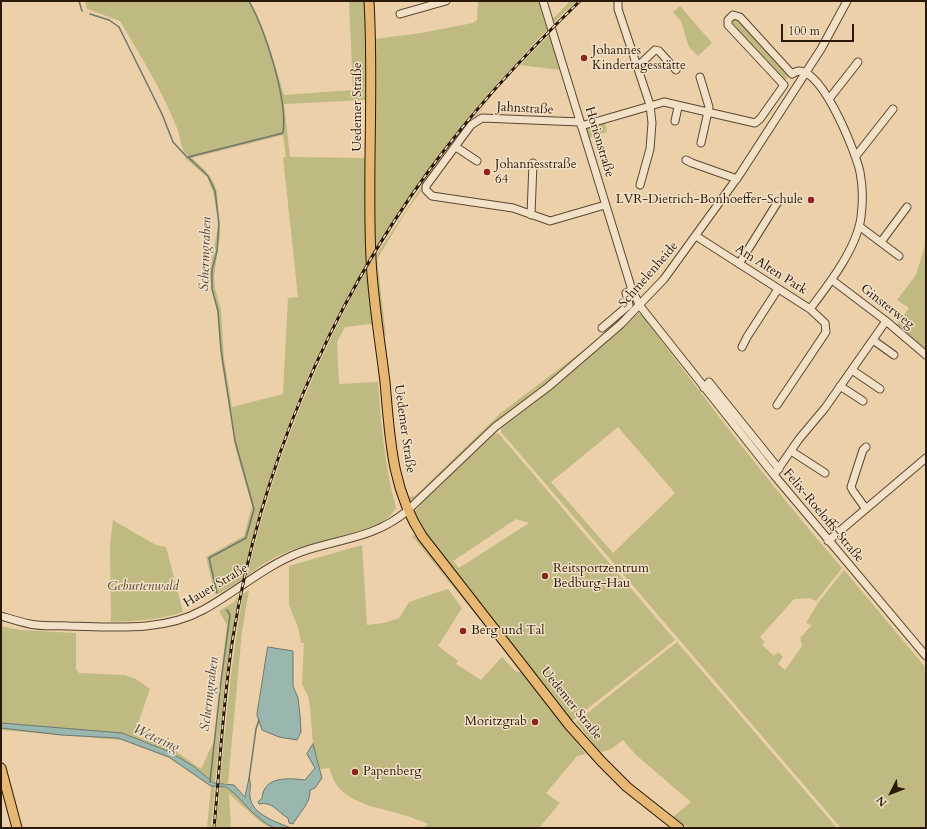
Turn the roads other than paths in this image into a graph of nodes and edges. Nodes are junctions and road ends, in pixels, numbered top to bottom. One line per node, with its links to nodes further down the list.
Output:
1 (369, 1): 62 (main road, Uedemer Straße)
2 (446, 1): 6 (street)
3 (543, 1): 20 (street, Horionstraße)
4 (618, 1): 8 (street)
5 (847, 1): 10 (street, Schmelenheide)
6 (400, 14)
7 (858, 62): 14 (street)
8 (637, 66): 9 (street); 15 (street)
9 (676, 70)
10 (806, 72): 11 (street); 14 (street, Am Alten Park); 27 (street, Schmelenheide)
11 (792, 74): 13 (street); 13 (street)
12 (700, 77): 18 (street)
13 (784, 85): 18 (street, Jahnstraße)
14 (829, 99): 23 (street, Am Alten Park)
15 (650, 105): 16 (street, Jahnstraße); 20 (street, Jahnstraße); 28 (street)
16 (678, 107): 18 (street, Jahnstraße); 19 (street)
17 (893, 109): 23 (street)
18 (706, 112): 21 (street)
19 (675, 121)
20 (580, 124): 22 (street, Jahnstraße); 30 (street, Horionstraße)
21 (701, 143)
22 (456, 147): 25 (street); 32 (street)
23 (856, 156): 33 (street, Am Alten Park)
24 (686, 160): 27 (street)
25 (477, 162)
26 (534, 163): 32 (street)
27 (737, 179): 34 (street, Schmelenheide)
28 (640, 185)
29 (779, 200): 37 (street)
30 (605, 205): 32 (street); 40 (street, Horionstraße)
31 (907, 207): 35 (street)
32 (531, 215)
33 (859, 226): 35 (street); 38 (street, Am Alten Park)
34 (696, 236): 37 (street, Am Alten Park); 41 (street, Schmelenheide)
35 (881, 242): 36 (street)
36 (899, 256)
37 (739, 264): 39 (street, Am Alten Park)
38 (832, 280): 42 (street, Am Alten Park); 43 (street, Ginsterweg)
39 (778, 289): 42 (street, Am Alten Park); 46 (street)
40 (632, 290): 41 (street, Horionstraße); 44 (street)
41 (640, 306): 51 (street, Felix-Roeloffs-Straße); 62 (street, Schmelenheide)
42 (810, 309): 54 (street)
43 (886, 321): 45 (street); 48 (street, Ginsterweg)
44 (602, 328)
45 (873, 340): 47 (street); 49 (street)
46 (742, 347)
47 (894, 354)
48 (926, 355)
49 (852, 370): 50 (street); 52 (street)
50 (840, 386): 53 (street); 56 (street)
51 (704, 388): 58 (street, Felix-Roeloffs-Straße); 60 (street, Felix-Roeloffs-Straße)
52 (880, 389)
53 (863, 401)
54 (777, 405)
55 (866, 447): 61 (street)
56 (791, 451): 58 (street); 59 (street)
57 (926, 458): 61 (street)
58 (779, 469): 60 (street)
59 (825, 472)
60 (774, 476): 63 (street, Felix-Roeloffs-Straße)
61 (866, 509): 63 (street)
62 (407, 511): 64 (street, Hauer Straße); 68 (main road, Uedemer Straße)
63 (828, 541): 65 (street, Felix-Roeloffs-Straße)
64 (1, 616)
65 (926, 656)
66 (1, 768): 67 (main road)
67 (17, 828)
68 (679, 828)

